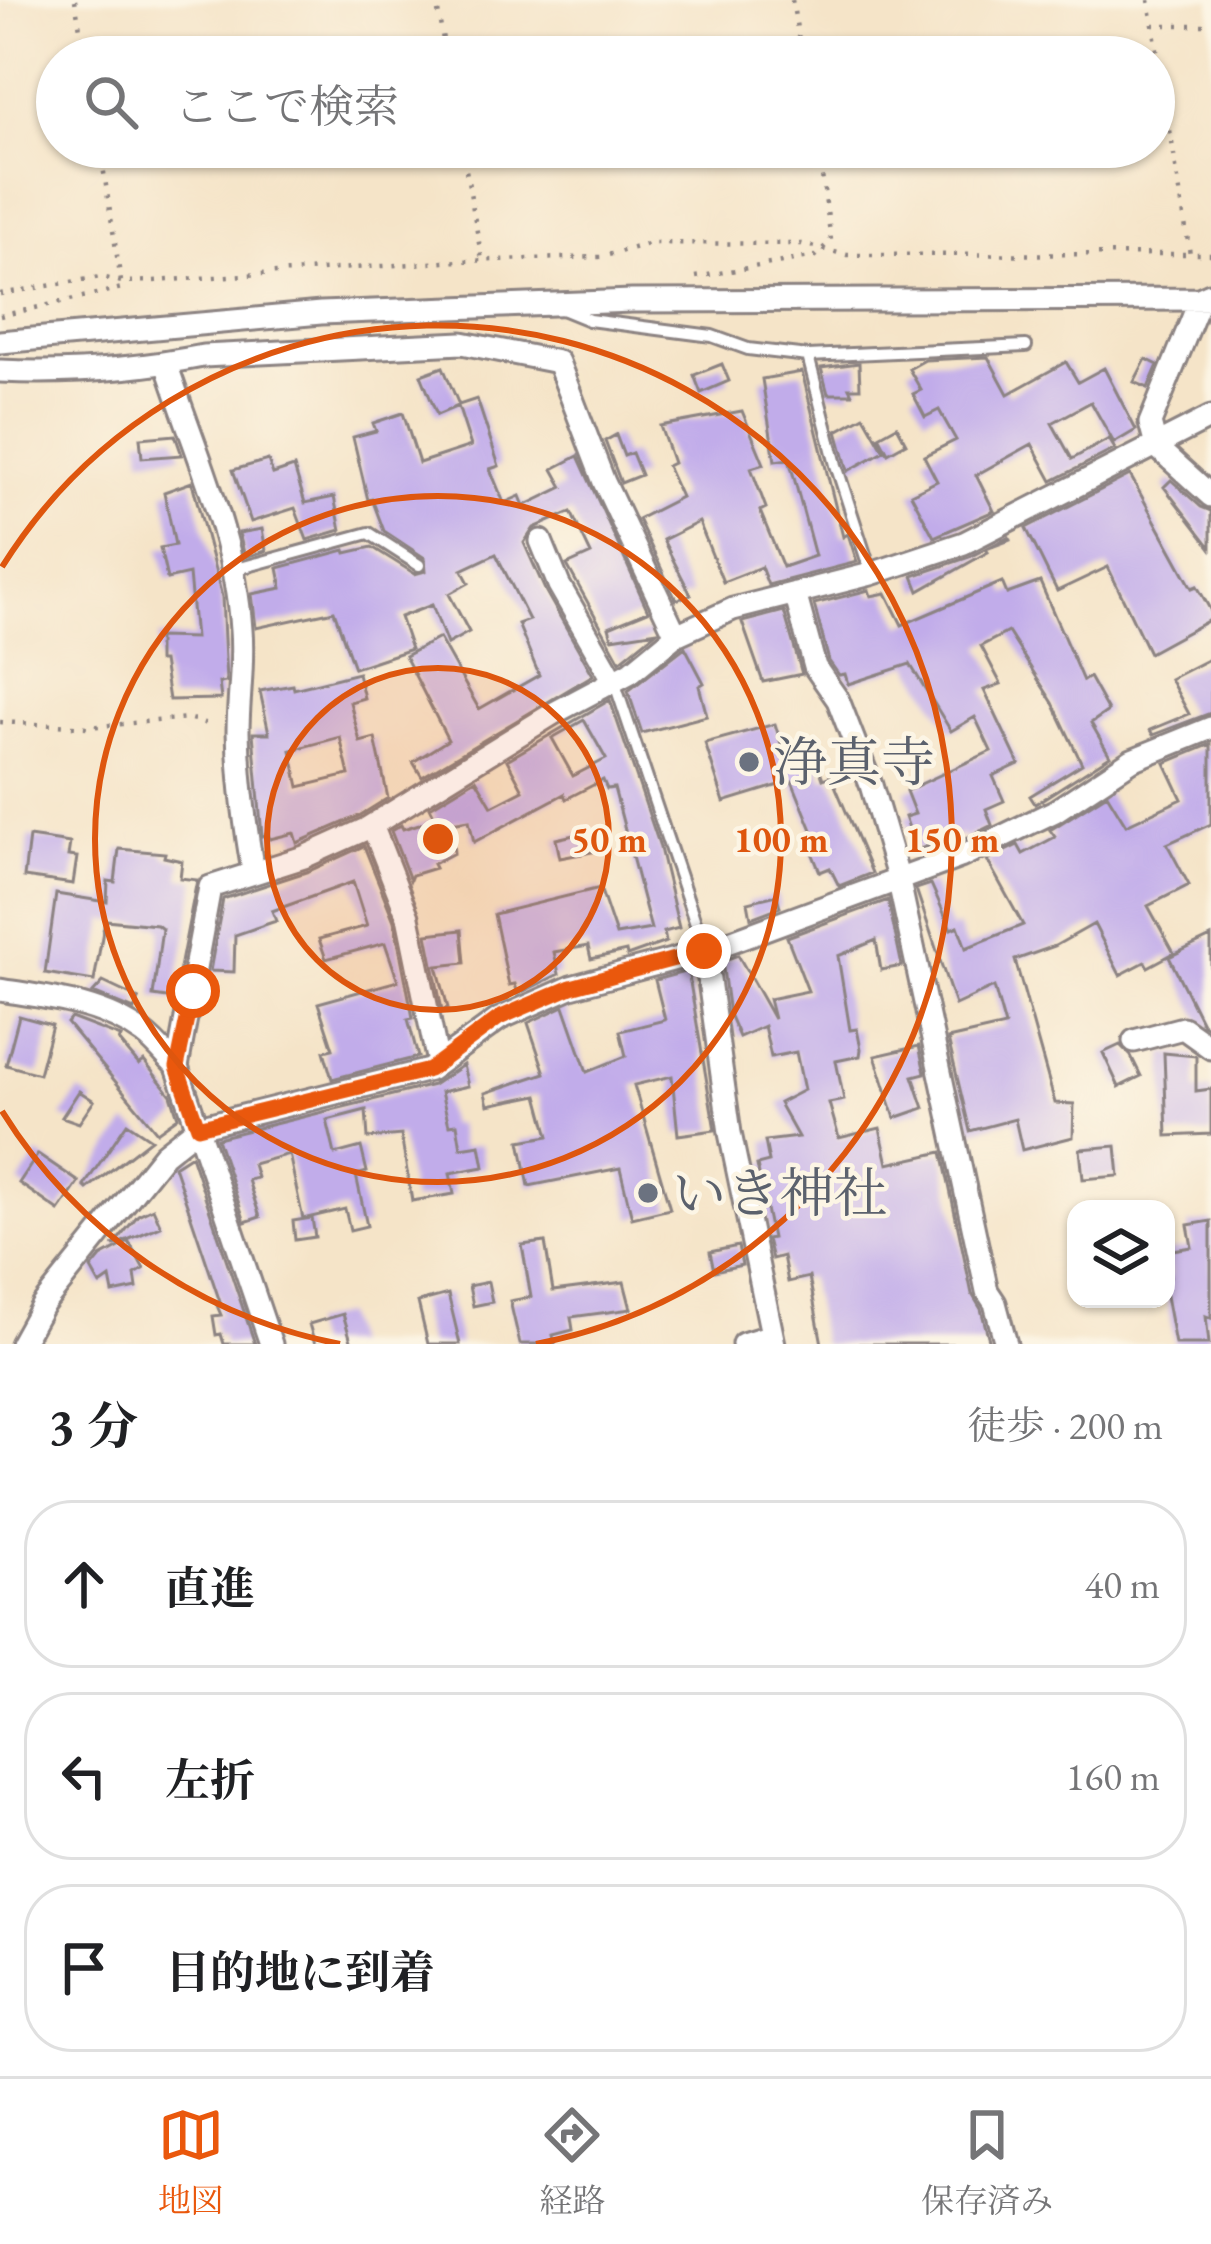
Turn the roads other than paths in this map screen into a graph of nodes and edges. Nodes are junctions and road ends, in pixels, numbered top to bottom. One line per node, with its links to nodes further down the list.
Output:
1 (1208, 297): 2 (street); 9 (street)
2 (553, 305): 3 (street); 5 (lane)
3 (0, 342)
4 (1026, 346): 5 (lane)
5 (808, 356): 14 (lane)
6 (166, 363): 7 (street); 13 (street); 16 (street)
7 (0, 371)
8 (1211, 417): 9 (street)
9 (1156, 446): 10 (street); 14 (street)
10 (1211, 496)
11 (541, 541): 17 (street)
12 (419, 565): 13 (lane)
13 (232, 570): 20 (street)
14 (871, 574): 15 (street)
15 (795, 593): 16 (street); 21 (street)
16 (676, 634): 17 (street)
17 (614, 681): 19 (street); 22 (lane)
18 (1211, 728): 21 (street)
19 (372, 825): 20 (street); 26 (street)
20 (254, 871): 27 (street)
21 (898, 877): 22 (street); 33 (street)
22 (704, 951): 26 (street); 29 (street)
23 (0, 990): 27 (street)
24 (1133, 1040): 25 (street)
25 (1211, 1048)
26 (438, 1064): 28 (street)
27 (177, 1067): 28 (street)
28 (198, 1127): 30 (street); 31 (street)
29 (773, 1339): 32 (street)
30 (22, 1344)
31 (271, 1344)
32 (743, 1344)
33 (1006, 1344)

